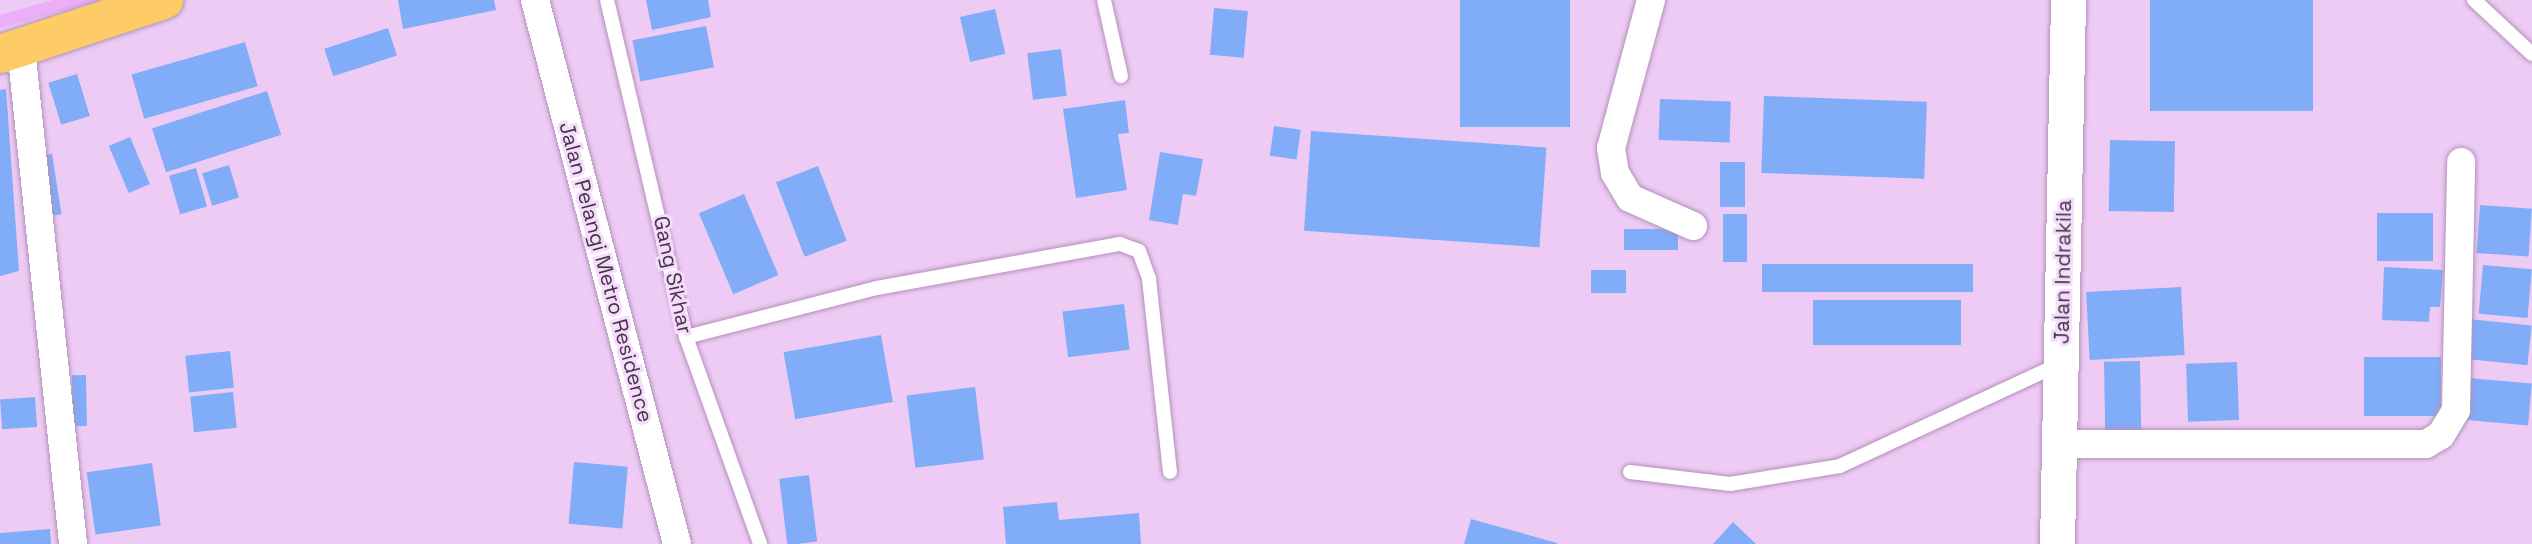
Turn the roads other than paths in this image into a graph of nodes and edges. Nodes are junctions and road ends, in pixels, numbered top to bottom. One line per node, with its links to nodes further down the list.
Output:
1 (164, 0): 8 (highway)
2 (535, 0): 19 (street, Jalan Pelangi Metro Residence)
3 (607, 0): 13 (lane, Gang Sikhar)
4 (1104, 0): 10 (lane)
5 (1651, 0): 12 (street)
6 (2068, 0): 14 (street, Jalan Indrakila)
7 (2474, 0): 9 (lane)
8 (10, 51): 18 (street)
9 (2532, 54)
10 (1121, 76)
11 (2461, 162): 15 (street)
12 (1693, 226)
13 (686, 337): 16 (lane); 20 (lane, Gang Sikhar)
14 (2061, 364): 15 (street, Jalan Indrakila); 17 (lane)
15 (2062, 444): 21 (street, Jalan Indrakila)
16 (1170, 472)
17 (1630, 472)
18 (74, 544)
19 (677, 544)
20 (760, 544)
21 (2057, 544)

